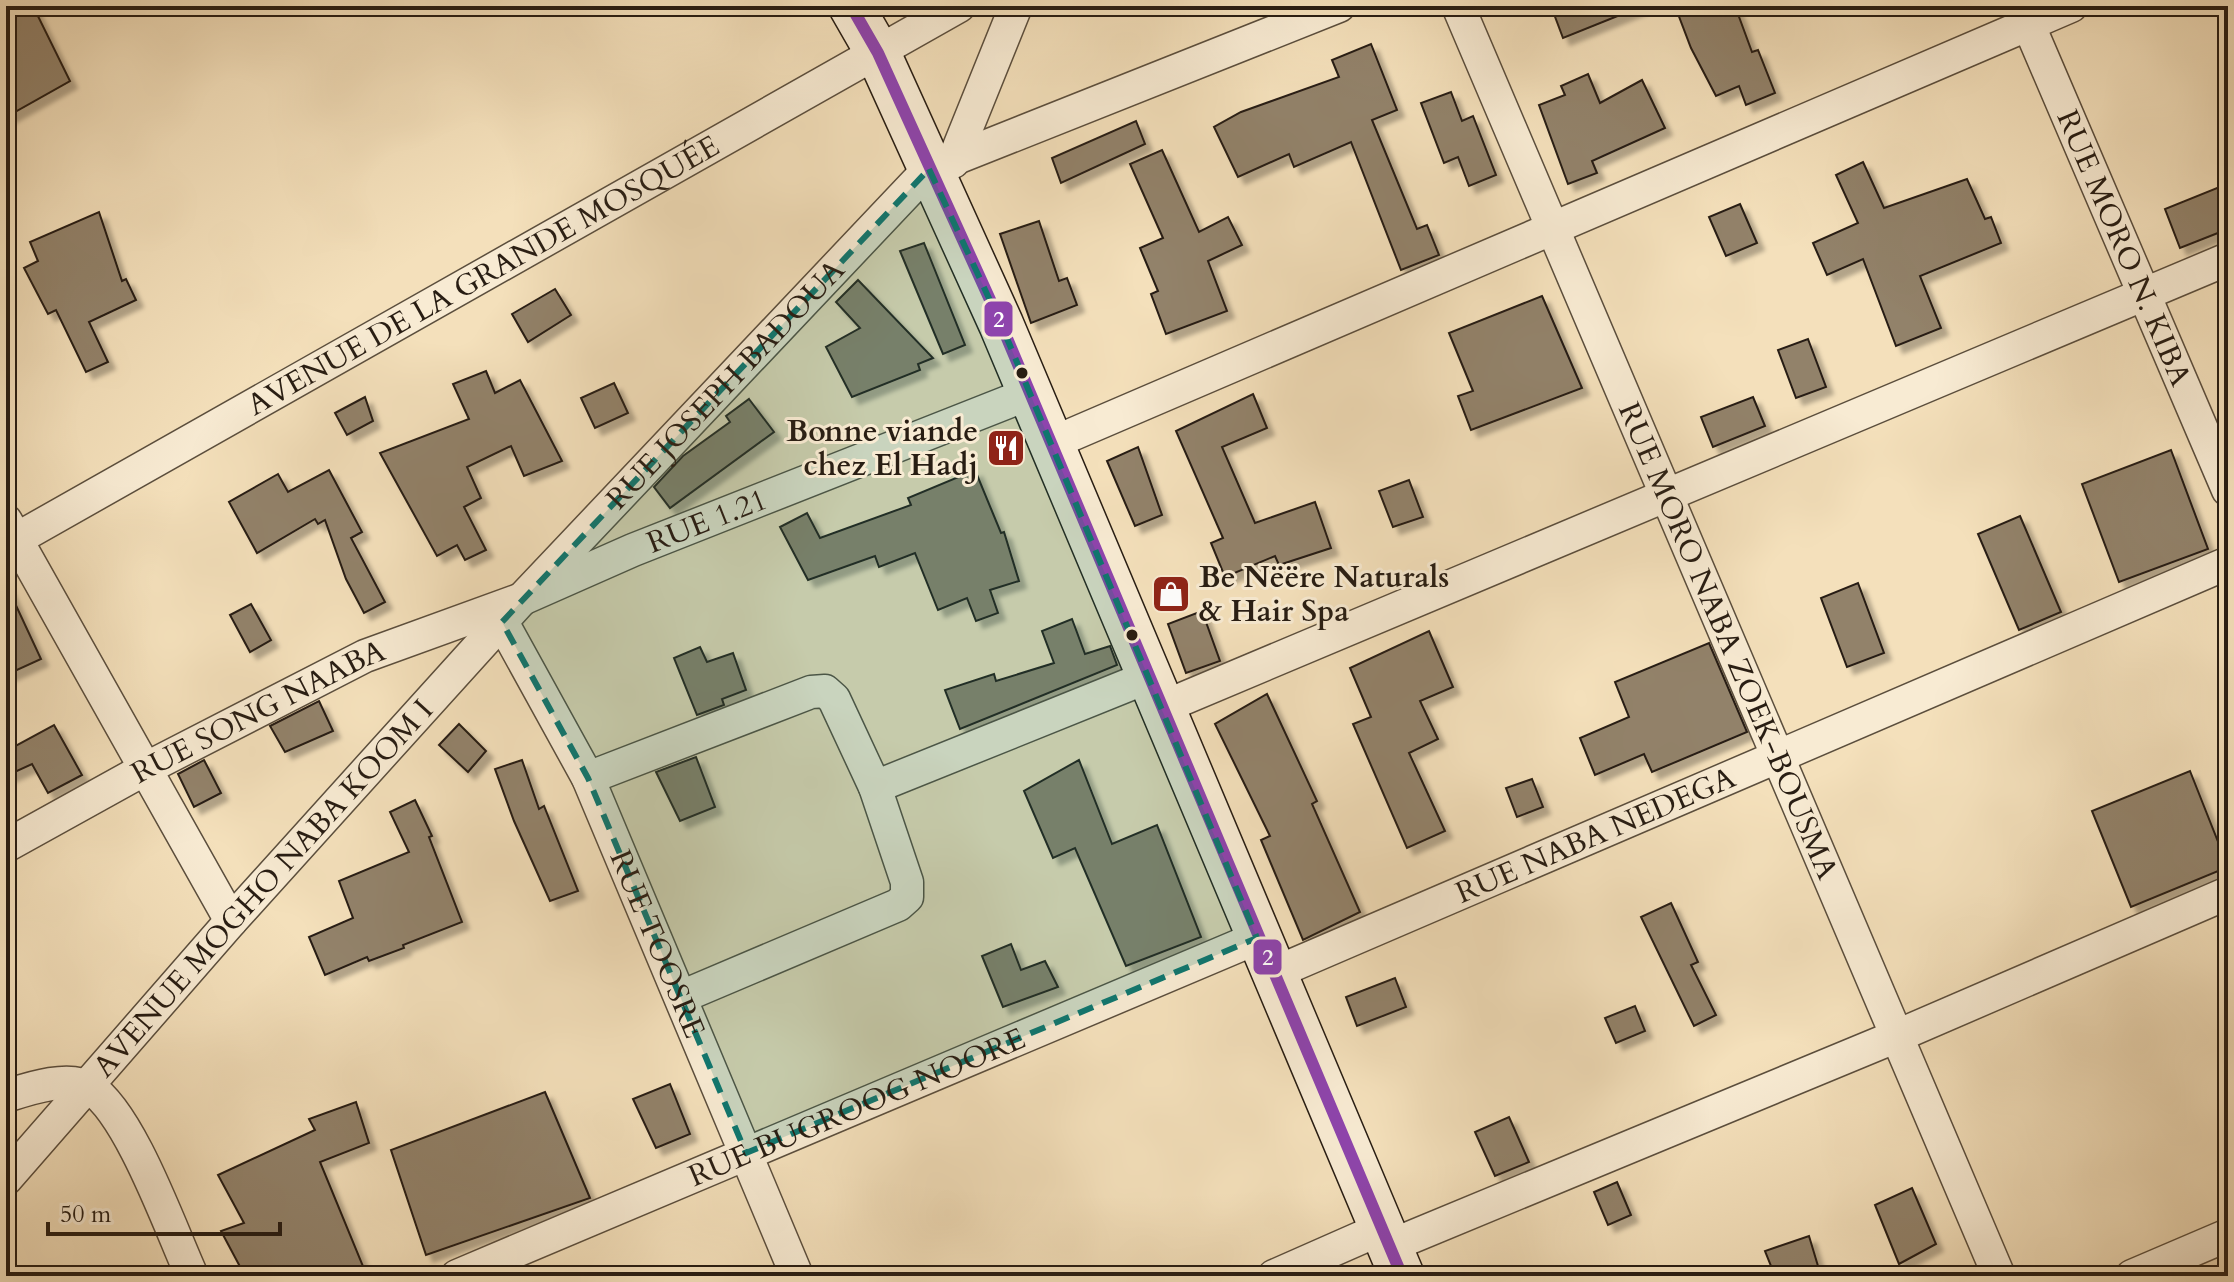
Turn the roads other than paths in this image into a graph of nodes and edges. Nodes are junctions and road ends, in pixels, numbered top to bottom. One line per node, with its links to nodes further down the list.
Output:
1 (851, 6): 8 (main road)
2 (959, 6): 8 (street, AVENUE DE LA GRANDE MOSQUÉE)
3 (1016, 6): 9 (street)
4 (1339, 6): 9 (street)
5 (1458, 6): 10 (street, RUE MORO NABA ZOEK-BOUSMA)
6 (2071, 6): 7 (street)
7 (2024, 15): 10 (street); 12 (street, RUE MORO N. KIBA)
8 (878, 53): 9 (main road); 17 (street, AVENUE DE LA GRANDE MOSQUÉE)
9 (941, 166): 13 (main road); 19 (street, RUE JOSEPH BADOUA)
10 (1553, 229): 14 (street); 16 (street, RUE MORO NABA ZOEK-BOUSMA)
11 (2228, 259): 12 (street)
12 (2144, 295): 15 (street, RUE MORO N. KIBA); 16 (street)
13 (1028, 394): 14 (main road); 19 (street, RUE 1.21)
14 (1050, 444): 20 (main road)
15 (2228, 490)
16 (1666, 495): 20 (street); 21 (street, RUE MORO NABA ZOEK-BOUSMA)
17 (10, 535): 22 (street)
18 (2228, 563): 21 (street, RUE NABA NEDEGA)
19 (512, 611): 22 (street, RUE SONG NAABA); 23 (street, RUE TOOSRE); 27 (street, AVENUE MOGHO NABA KOOM I)
20 (1154, 692): 24 (street); 28 (main road)
21 (1778, 756): 28 (street, RUE NABA NEDEGA); 30 (street, RUE MORO NABA ZOEK-BOUSMA)
22 (145, 769): 25 (street, RUE SONG NAABA); 27 (street)
23 (588, 778): 24 (street); 29 (street, RUE TOOSRE)
24 (875, 787): 29 (street)
25 (6, 846)
26 (2228, 893): 30 (street)
27 (231, 921): 31 (street, AVENUE MOGHO NABA KOOM I)
28 (1264, 956): 33 (street, RUE BUGROOG NOORE); 36 (main road)
29 (681, 997): 33 (street, RUE TOOSRE)
30 (1897, 1036): 36 (street); 41 (street, RUE MORO NABA ZOEK-BOUSMA)
31 (88, 1087): 32 (street); 34 (street, AVENUE MOGHO NABA KOOM I); 37 (street)
32 (6, 1096)
33 (746, 1153): 38 (street, RUE BUGROOG NOORE); 39 (street, RUE TOOSRE)
34 (6, 1179)
35 (2228, 1235): 42 (street)
36 (1391, 1250): 40 (street)
37 (192, 1276)
38 (457, 1276)
39 (797, 1276)
40 (1274, 1276)
41 (1999, 1276)
42 (2132, 1276)

